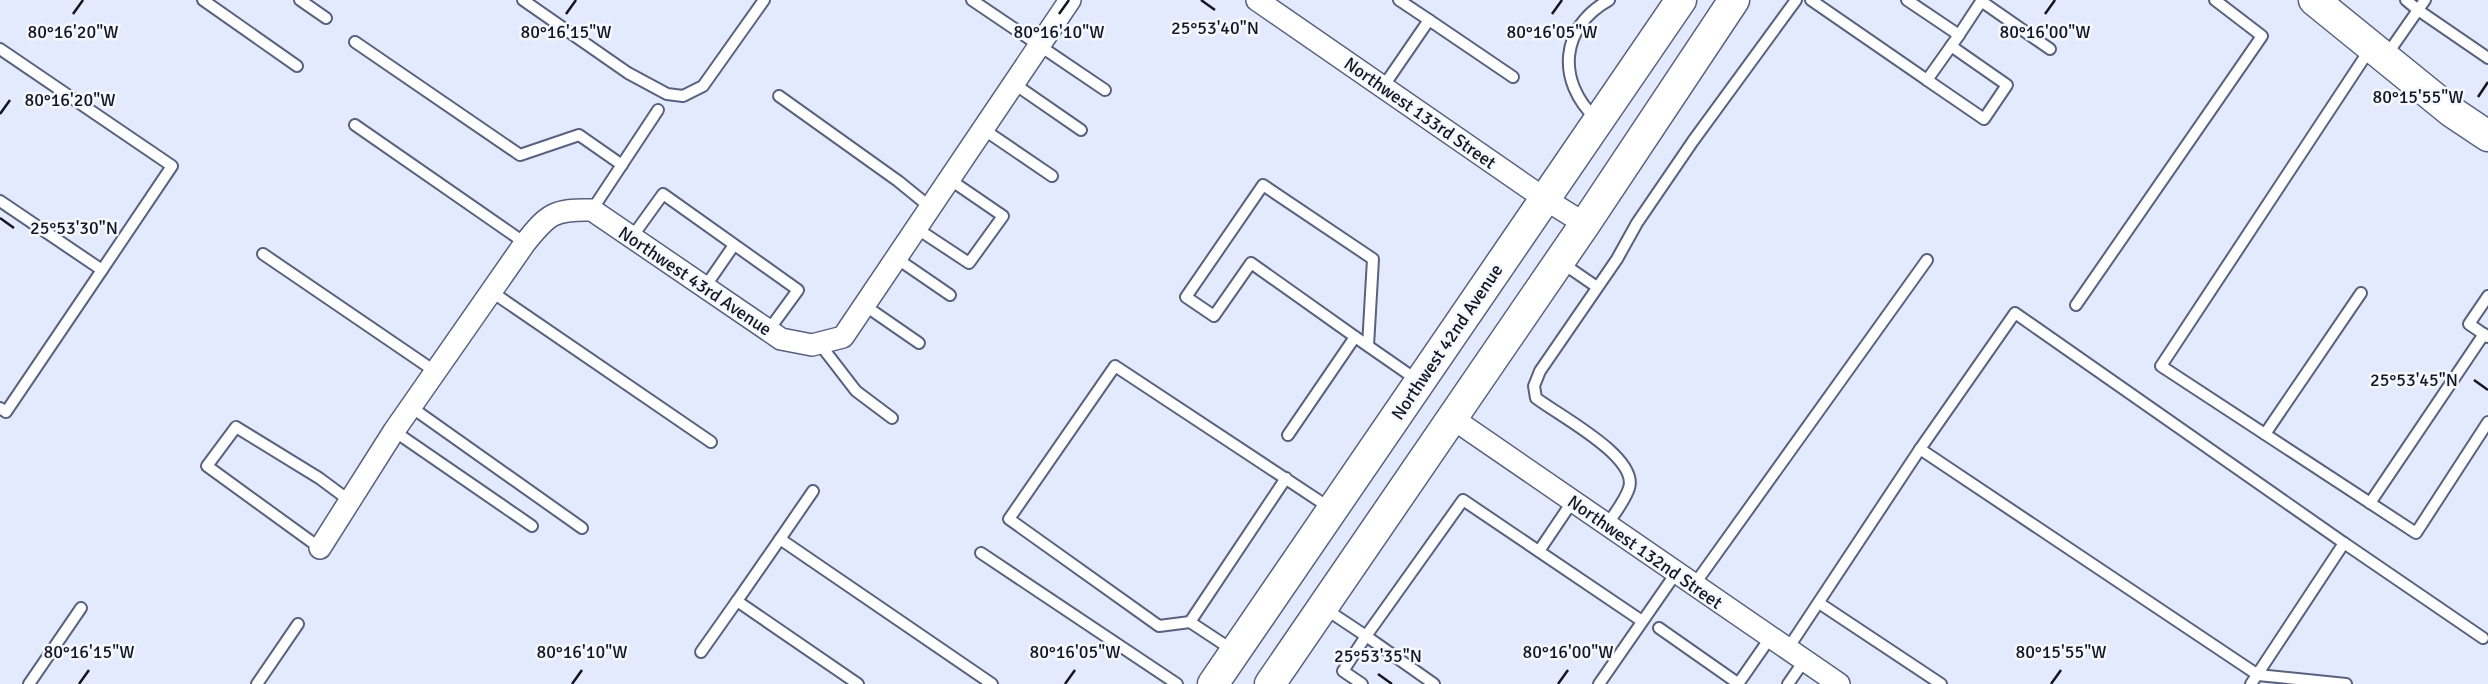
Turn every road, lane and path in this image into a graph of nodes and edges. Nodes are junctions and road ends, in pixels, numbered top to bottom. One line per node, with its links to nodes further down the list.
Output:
1 (203, 0): 31 (lane)
2 (300, 0): 21 (lane)
3 (523, 0): 4 (lane)
4 (764, 0)
5 (972, 0): 25 (lane)
6 (1070, 0): 25 (street)
7 (1257, 0): 35 (street, Northwest 133rd Street)
8 (1399, 0): 22 (lane)
9 (1609, 0): 39 (lane)
10 (1734, 0): 51 (main road)
11 (1796, 0): 62 (lane)
12 (1811, 0): 33 (lane)
13 (1907, 0): 23 (lane)
14 (2215, 0): 68 (lane)
15 (2314, 0): 29 (main road)
16 (2406, 0): 20 (lane)
17 (2425, 0): 20 (lane)
18 (1676, 1): 39 (main road, Northwest 42nd Avenue)
19 (1982, 1): 23 (lane); 28 (lane)
20 (2418, 10): 29 (lane); 30 (lane)
21 (326, 18)
22 (1429, 20): 32 (lane); 35 (lane)
23 (1959, 35): 26 (lane)
24 (355, 43): 44 (lane)
25 (1039, 46): 34 (street); 36 (lane)
26 (1951, 46): 33 (lane); 33 (lane)
27 (0, 49): 60 (lane)
28 (2050, 49)
29 (2378, 52): 43 (main road); 83 (lane)
30 (2488, 58)
31 (297, 66)
32 (1513, 77)
33 (1927, 80)
34 (1013, 83): 41 (street); 42 (lane)
35 (1383, 87): 47 (street, Northwest 133rd Street)
36 (1105, 90)
37 (779, 96): 49 (lane)
38 (658, 110): 44 (lane)
39 (1598, 122): 47 (main road, Northwest 42nd Avenue)
40 (355, 125): 54 (lane)
41 (983, 129): 45 (lane); 46 (street)
42 (1081, 130)
43 (2488, 136)
44 (622, 165): 50 (lane)
45 (1052, 176)
46 (949, 178): 49 (street); 52 (lane)
47 (1545, 199): 51 (street, Northwest 133rd Street); 76 (main road, Northwest 42nd Avenue)
48 (0, 201): 60 (lane)
49 (930, 207): 52 (street)
50 (592, 210): 53 (street, Northwest 43rd Avenue); 54 (street)
51 (1585, 224): 59 (main road)
52 (916, 228): 57 (street)
53 (632, 237): 55 (lane); 61 (street, Northwest 43rd Avenue)
54 (525, 243): 63 (street)
55 (734, 245): 61 (lane); 69 (lane)
56 (262, 254): 75 (lane)
57 (895, 258): 65 (lane); 67 (street)
58 (1927, 260): 102 (lane)
59 (1559, 261): 62 (lane); 80 (main road)
60 (102, 270): 78 (lane)
61 (705, 287): 69 (street, Northwest 43rd Avenue)
62 (1597, 287): 93 (lane)
63 (492, 292): 75 (street); 85 (lane)
64 (2361, 293): 83 (lane)
65 (950, 295)
66 (2488, 296): 70 (lane)
67 (864, 305): 72 (street); 73 (lane)
68 (2076, 305)
69 (768, 331): 72 (street, Northwest 43rd Avenue)
70 (2486, 336): 91 (lane)
71 (1355, 337): 74 (lane); 74 (lane); 84 (lane)
72 (819, 343): 79 (lane)
73 (919, 343)
74 (1368, 346): 76 (lane)
75 (436, 372): 77 (street)
76 (1416, 387): 80 (main road); 92 (main road, Northwest 42nd Avenue)
77 (411, 407): 82 (street); 95 (lane)
78 (0, 408)
79 (892, 418)
80 (1452, 418): 90 (street, Northwest 132nd Street); 105 (main road)
81 (2488, 422): 91 (lane)
82 (394, 430): 89 (street); 94 (lane)
83 (2265, 434): 91 (lane)
84 (1288, 435)
85 (711, 442)
86 (1920, 449): 97 (lane); 104 (lane); 116 (lane)
87 (1286, 478): 92 (lane); 108 (lane); 108 (lane)
88 (813, 491): 96 (lane)
89 (349, 501): 98 (street); 98 (lane)
90 (1572, 502): 93 (street, Northwest 132nd Street); 99 (lane)
91 (2370, 503)
92 (1332, 509): 114 (main road, Northwest 42nd Avenue)
93 (1607, 525): 101 (street, Northwest 132nd Street)
94 (532, 526)
95 (582, 528)
96 (780, 539): 103 (lane); 120 (lane)
97 (2344, 544): 112 (lane); 116 (lane)
98 (320, 548)
99 (1539, 551): 107 (lane); 111 (lane)
100 (981, 553): 121 (lane)
101 (1676, 573): 102 (street, Northwest 132nd Street); 107 (lane)
102 (1694, 585): 113 (street, Northwest 132nd Street)
103 (737, 601): 115 (lane); 119 (lane)
104 (1819, 603): 113 (lane); 130 (lane)
105 (1323, 607): 111 (lane); 123 (main road)
106 (81, 608): 117 (lane)
107 (1642, 621): 126 (lane)
108 (1190, 622): 114 (lane)
109 (298, 624): 118 (lane)
110 (1659, 628): 127 (lane)
111 (1366, 636): 124 (lane); 125 (lane)
112 (2483, 638)
113 (1787, 649): 127 (lane); 128 (lane); 129 (street, Northwest 132nd Street)
114 (1235, 651): 122 (main road, Northwest 42nd Avenue)
115 (701, 652)
116 (2254, 679): 131 (lane)
117 (29, 684)
118 (257, 684)
119 (858, 684)
120 (992, 684)
121 (1177, 684)
122 (1213, 684)
123 (1270, 684)
124 (1362, 684)
125 (1434, 684)
126 (1599, 684)
127 (1738, 684)
128 (1788, 684)
129 (1839, 684)
130 (1941, 684)
131 (2346, 684)

